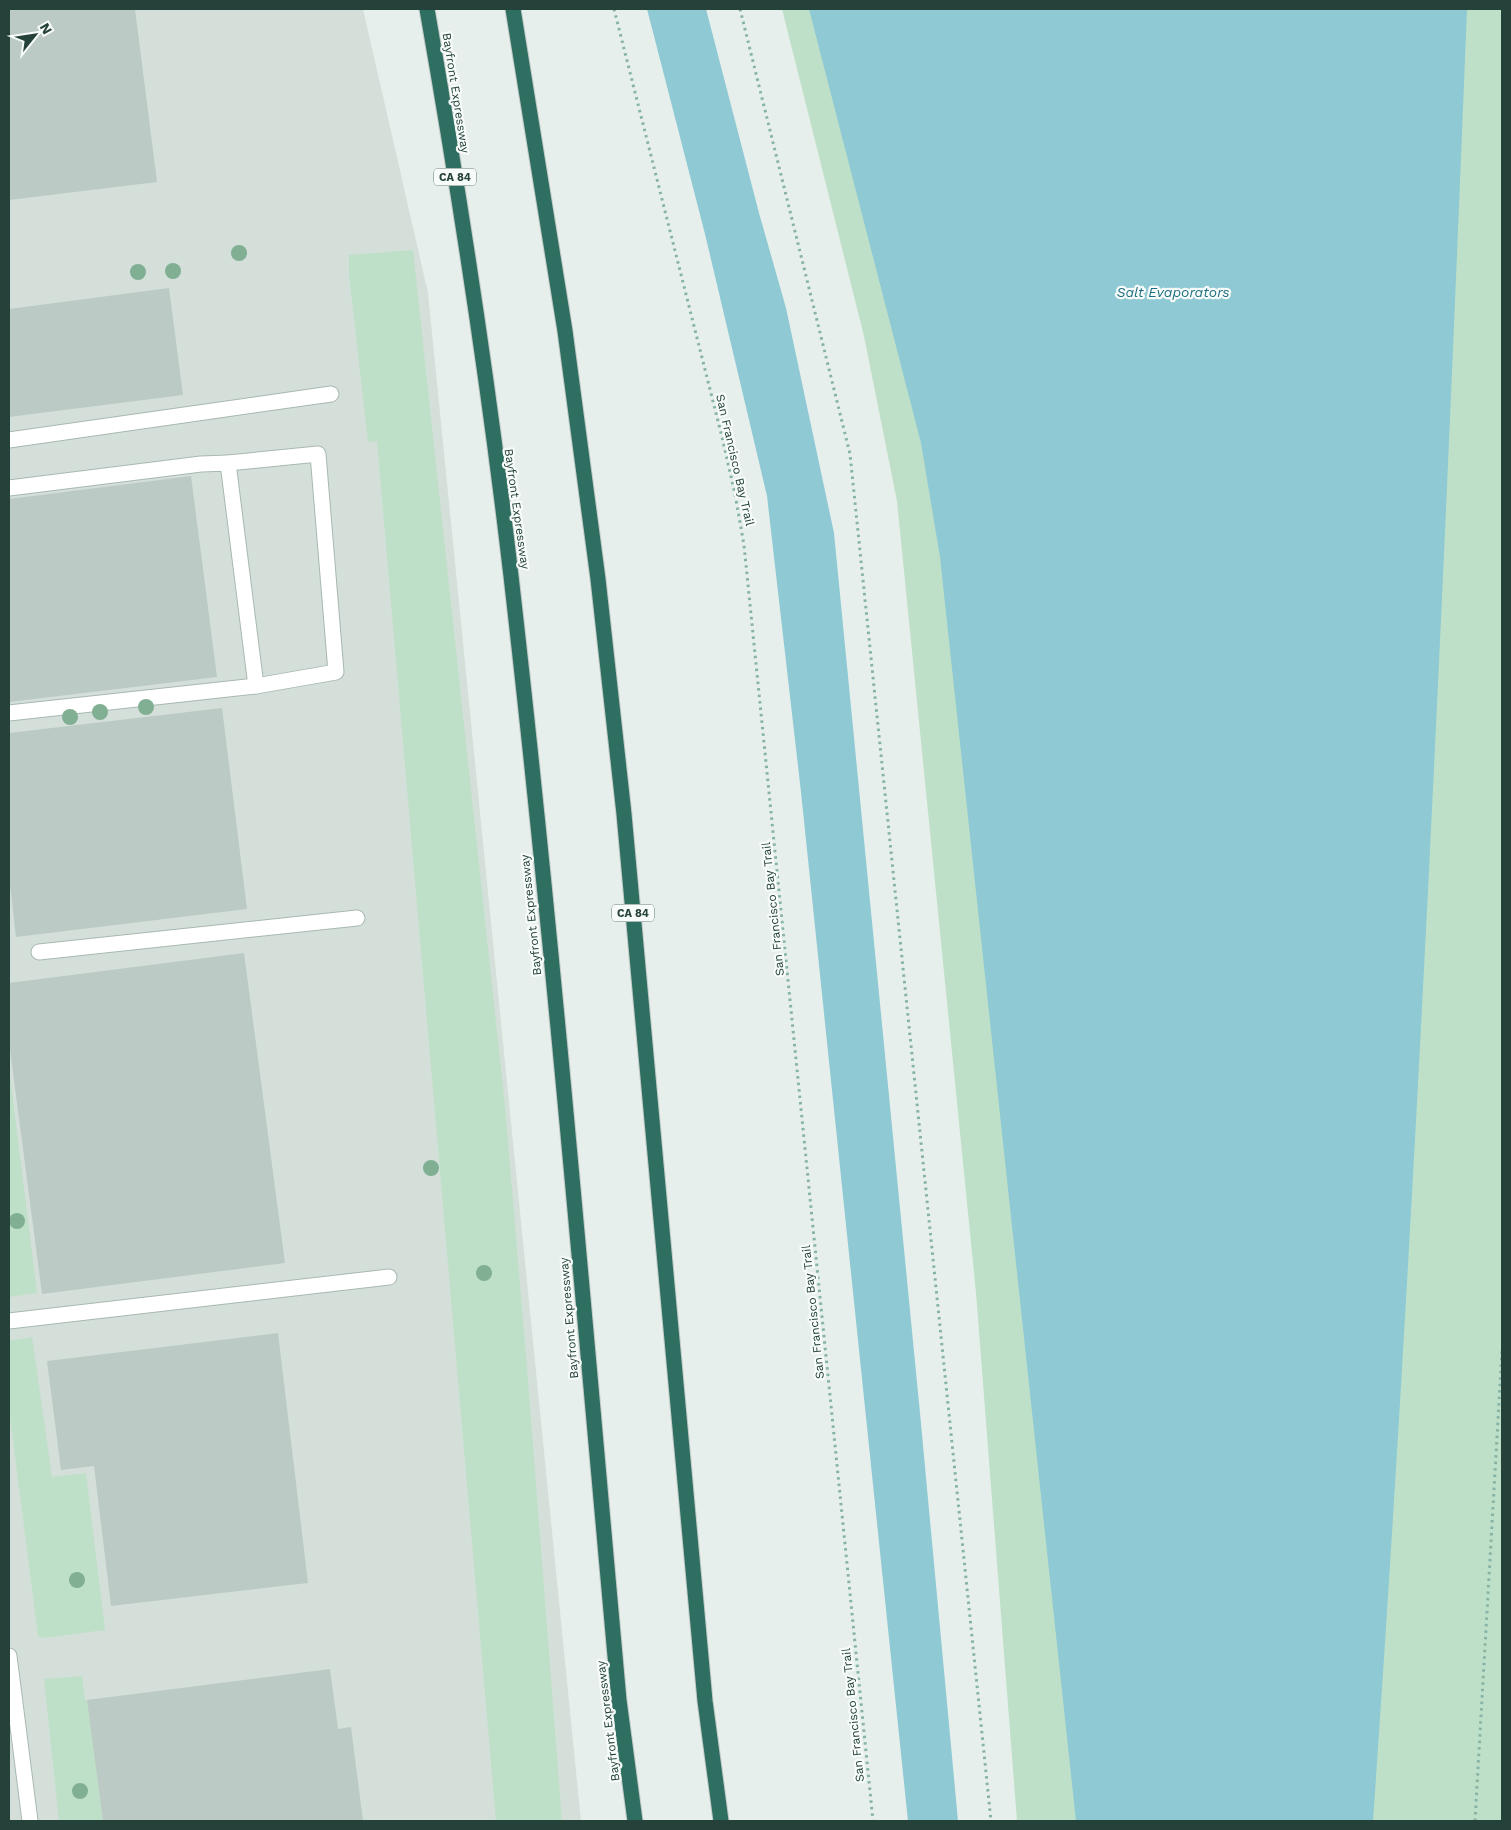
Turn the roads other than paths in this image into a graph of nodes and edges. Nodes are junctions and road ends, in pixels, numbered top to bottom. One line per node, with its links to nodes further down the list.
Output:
1 (427, 9): 15 (highway, Bayfront Expressway / CA 84)
2 (513, 9): 16 (highway, CA 84)
3 (331, 394): 4 (street)
4 (9, 440)
5 (228, 462): 6 (street); 7 (street); 7 (street)
6 (9, 488)
7 (256, 686): 8 (street)
8 (9, 713)
9 (357, 918): 10 (street)
10 (39, 952)
11 (389, 1277): 12 (street)
12 (9, 1321)
13 (9, 1656): 14 (street)
14 (30, 1821)
15 (636, 1821)
16 (720, 1821)

